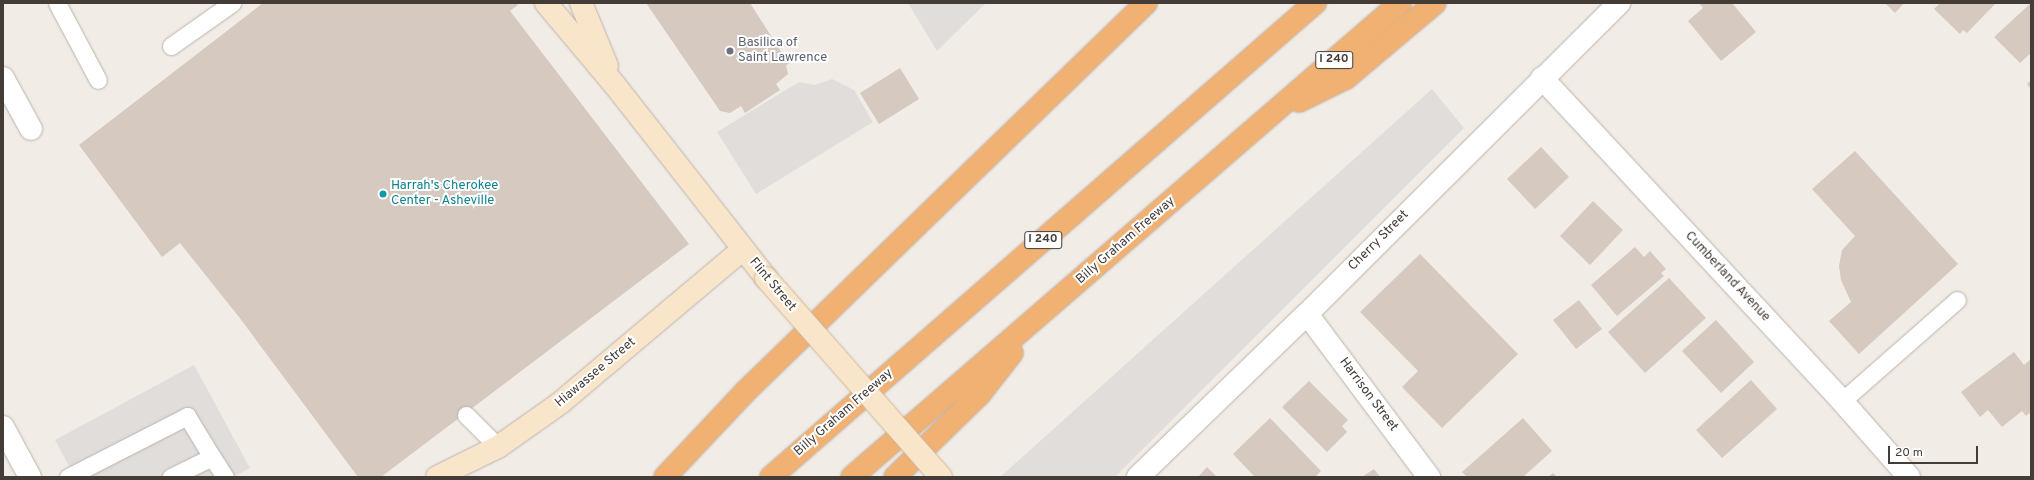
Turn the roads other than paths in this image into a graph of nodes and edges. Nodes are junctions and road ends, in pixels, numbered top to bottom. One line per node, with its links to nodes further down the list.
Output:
1 (57, 3): 13 (lane)
2 (232, 3): 10 (lane)
3 (546, 3): 14 (street, Flint Street)
4 (581, 3): 14 (street, Flint Street)
5 (1146, 3): 32 (highway)
6 (1316, 3): 33 (highway, Billy Graham Freeway / I 240)
7 (1400, 3): 15 (highway, Billy Graham Freeway / I 240)
8 (1435, 3): 15 (highway)
9 (1619, 3): 12 (street, Cherry Street)
10 (171, 46)
11 (3, 78): 16 (street)
12 (1542, 78): 20 (street, Cherry Street); 21 (street, Cumberland Avenue)
13 (98, 80)
14 (614, 84): 17 (street, Flint Street)
15 (1268, 117): 19 (highway, Billy Graham Freeway / I 240)
16 (31, 129)
17 (742, 250): 24 (street, Hiawassee Street); 36 (street, Flint Street, bridge)
18 (1957, 300): 21 (lane)
19 (1043, 313): 34 (highway, Billy Graham Freeway / I 240); 35 (highway)
20 (1307, 314): 37 (street, Cherry Street); 38 (street, Harrison Street)
21 (1842, 401): 39 (street, Cumberland Avenue)
22 (466, 415): 24 (lane)
23 (3, 427): 27 (street)
24 (498, 447): 31 (street, Hiawassee Street)
25 (212, 457): 26 (lane); 29 (lane); 30 (lane)
26 (89, 472): 28 (lane)
27 (30, 477)
28 (68, 477)
29 (171, 477)
30 (225, 477)
31 (437, 477)
32 (665, 477)
33 (770, 477)
34 (852, 477)
35 (895, 477)
36 (941, 477)
37 (1138, 477)
38 (1429, 477)
39 (1910, 477)

